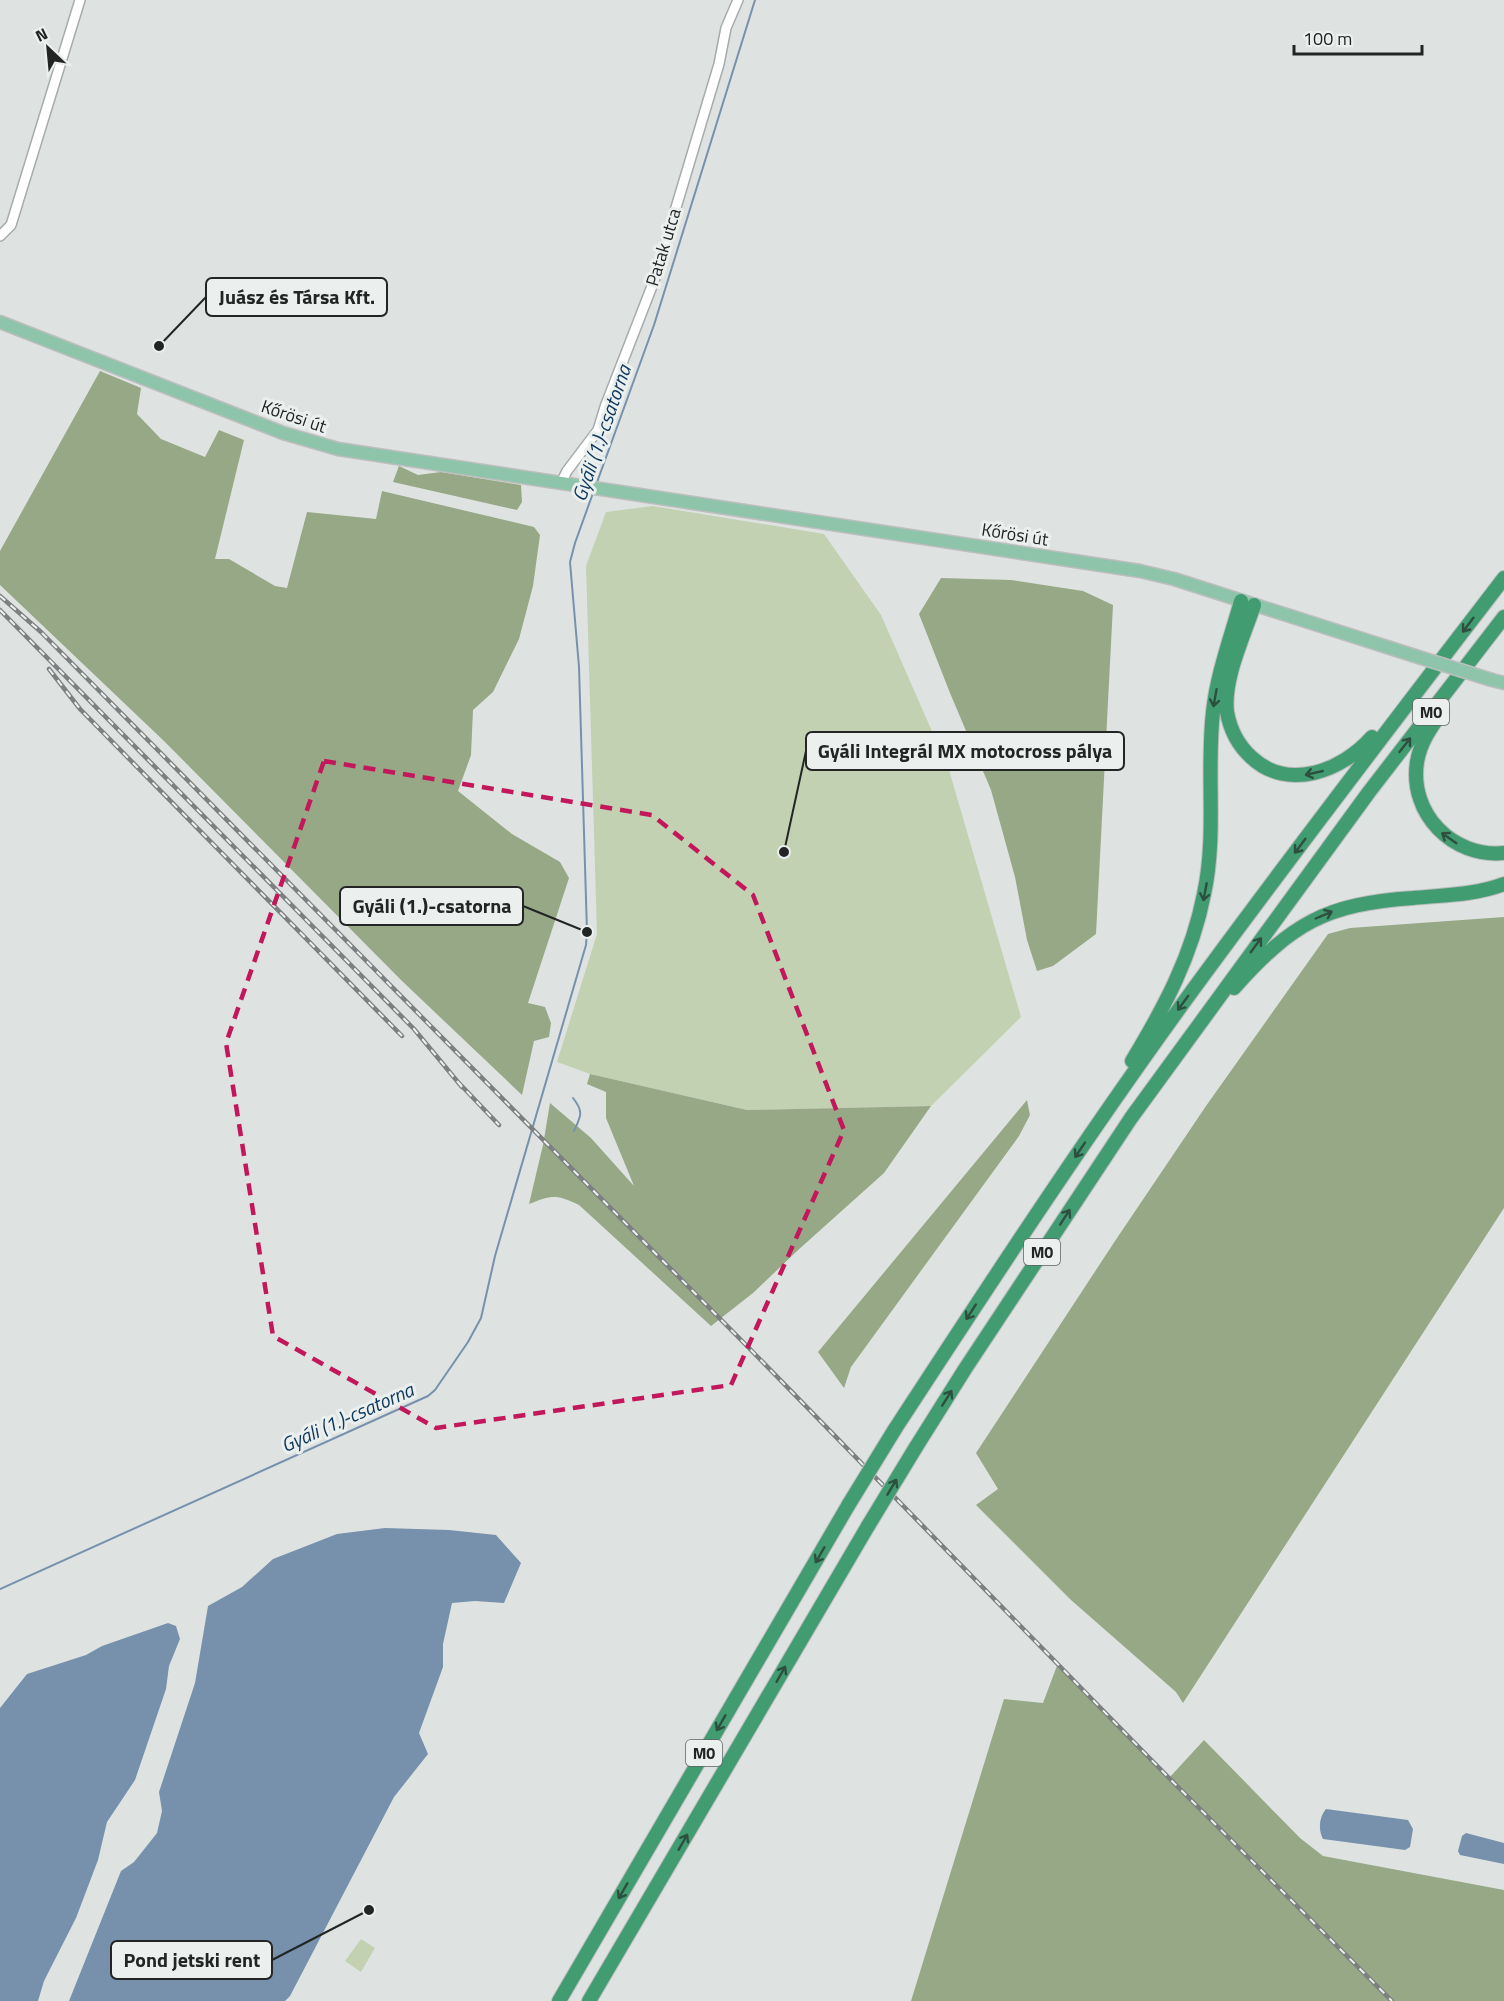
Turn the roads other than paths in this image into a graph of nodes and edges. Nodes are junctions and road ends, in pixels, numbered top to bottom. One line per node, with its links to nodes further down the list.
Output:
1 (80, 0): 3 (street)
2 (738, 0): 5 (street, Patak utca)
3 (1, 236)
4 (0, 321): 5 (main road, Kőrösi út)
5 (561, 483): 7 (main road, Kőrösi út)
6 (1504, 578): 11 (highway, M0, one-way to 11)
7 (1248, 603): 10 (main road, Kőrösi út, bridge); 11 (highway, one-way to 7); 15 (highway, one-way to 15)
8 (1504, 617): 9 (highway, M0)
9 (1492, 633): 12 (highway, one-way to 9); 14 (highway, M0, one-way to 9)
10 (1498, 682)
11 (1405, 708): 15 (highway, M0, one-way to 15)
12 (1504, 853)
13 (1504, 884): 14 (highway, one-way to 13)
14 (1172, 1060): 17 (highway, M0, one-way to 14, bridge)
15 (1113, 1102): 16 (highway, M0, one-way to 16, bridge)
16 (559, 2001)
17 (589, 2001)

